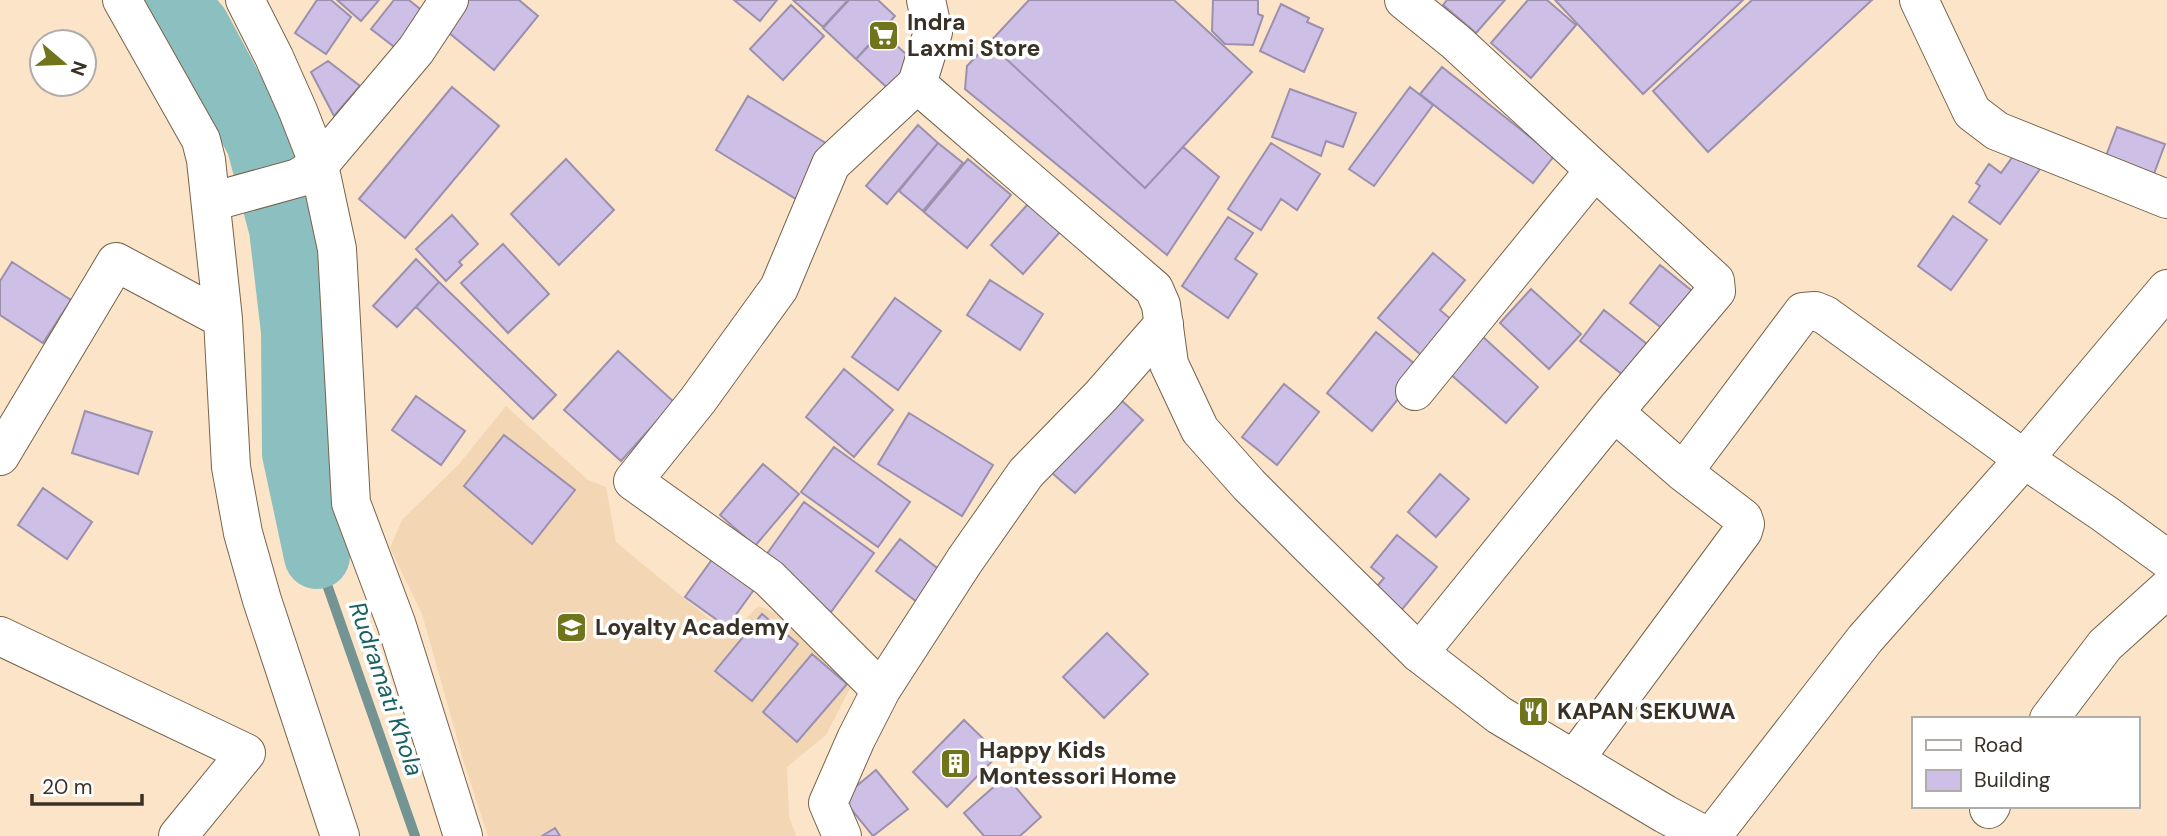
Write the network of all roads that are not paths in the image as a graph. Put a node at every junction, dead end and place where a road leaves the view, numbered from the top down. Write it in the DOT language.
graph roads {
  1 [pos="122,0"];
  2 [pos="244,0"];
  3 [pos="449,0"];
  4 [pos="926,0"];
  5 [pos="1404,0"];
  6 [pos="1919,0"];
  7 [pos="917,85"];
  8 [pos="1594,171"];
  9 [pos="309,172"];
  10 [pos="2167,199"];
  11 [pos="211,202"];
  12 [pos="2167,289"];
  13 [pos="223,319"];
  14 [pos="1164,324"];
  15 [pos="1415,391"];
  16 [pos="1614,412"];
  17 [pos="0,456"];
  18 [pos="2024,459"];
  19 [pos="1683,472"];
  20 [pos="2167,559"];
  21 [pos="2167,589"];
  22 [pos="0,636"];
  23 [pos="1419,653"];
  24 [pos="881,691"];
  25 [pos="2051,717"];
  26 [pos="1574,760"];
  27 [pos="178,836"];
  28 [pos="340,836"];
  29 [pos="463,836"];
  30 [pos="842,836"];
  31 [pos="1706,836"];
  32 [pos="1712,836"];
  1 -- 11 [label="street"];
  2 -- 9 [label="street"];
  3 -- 9 [label="street"];
  4 -- 7 [label="street"];
  5 -- 8 [label="street"];
  6 -- 10 [label="street"];
  7 -- 14 [label="street"];
  7 -- 24 [label="street"];
  8 -- 15 [label="street"];
  8 -- 16 [label="street"];
  9 -- 11 [label="street"];
  9 -- 29 [label="street"];
  11 -- 13 [label="street"];
  12 -- 18 [label="street"];
  13 -- 17 [label="street"];
  13 -- 28 [label="street"];
  14 -- 23 [label="street"];
  14 -- 24 [label="street"];
  16 -- 19 [label="street"];
  16 -- 23 [label="street"];
  18 -- 19 [label="street"];
  18 -- 20 [label="street"];
  18 -- 32 [label="street"];
  19 -- 26 [label="street"];
  21 -- 25 [label="street"];
  22 -- 27 [label="street"];
  23 -- 26 [label="street"];
  24 -- 30 [label="street"];
  26 -- 31 [label="street"];
}
